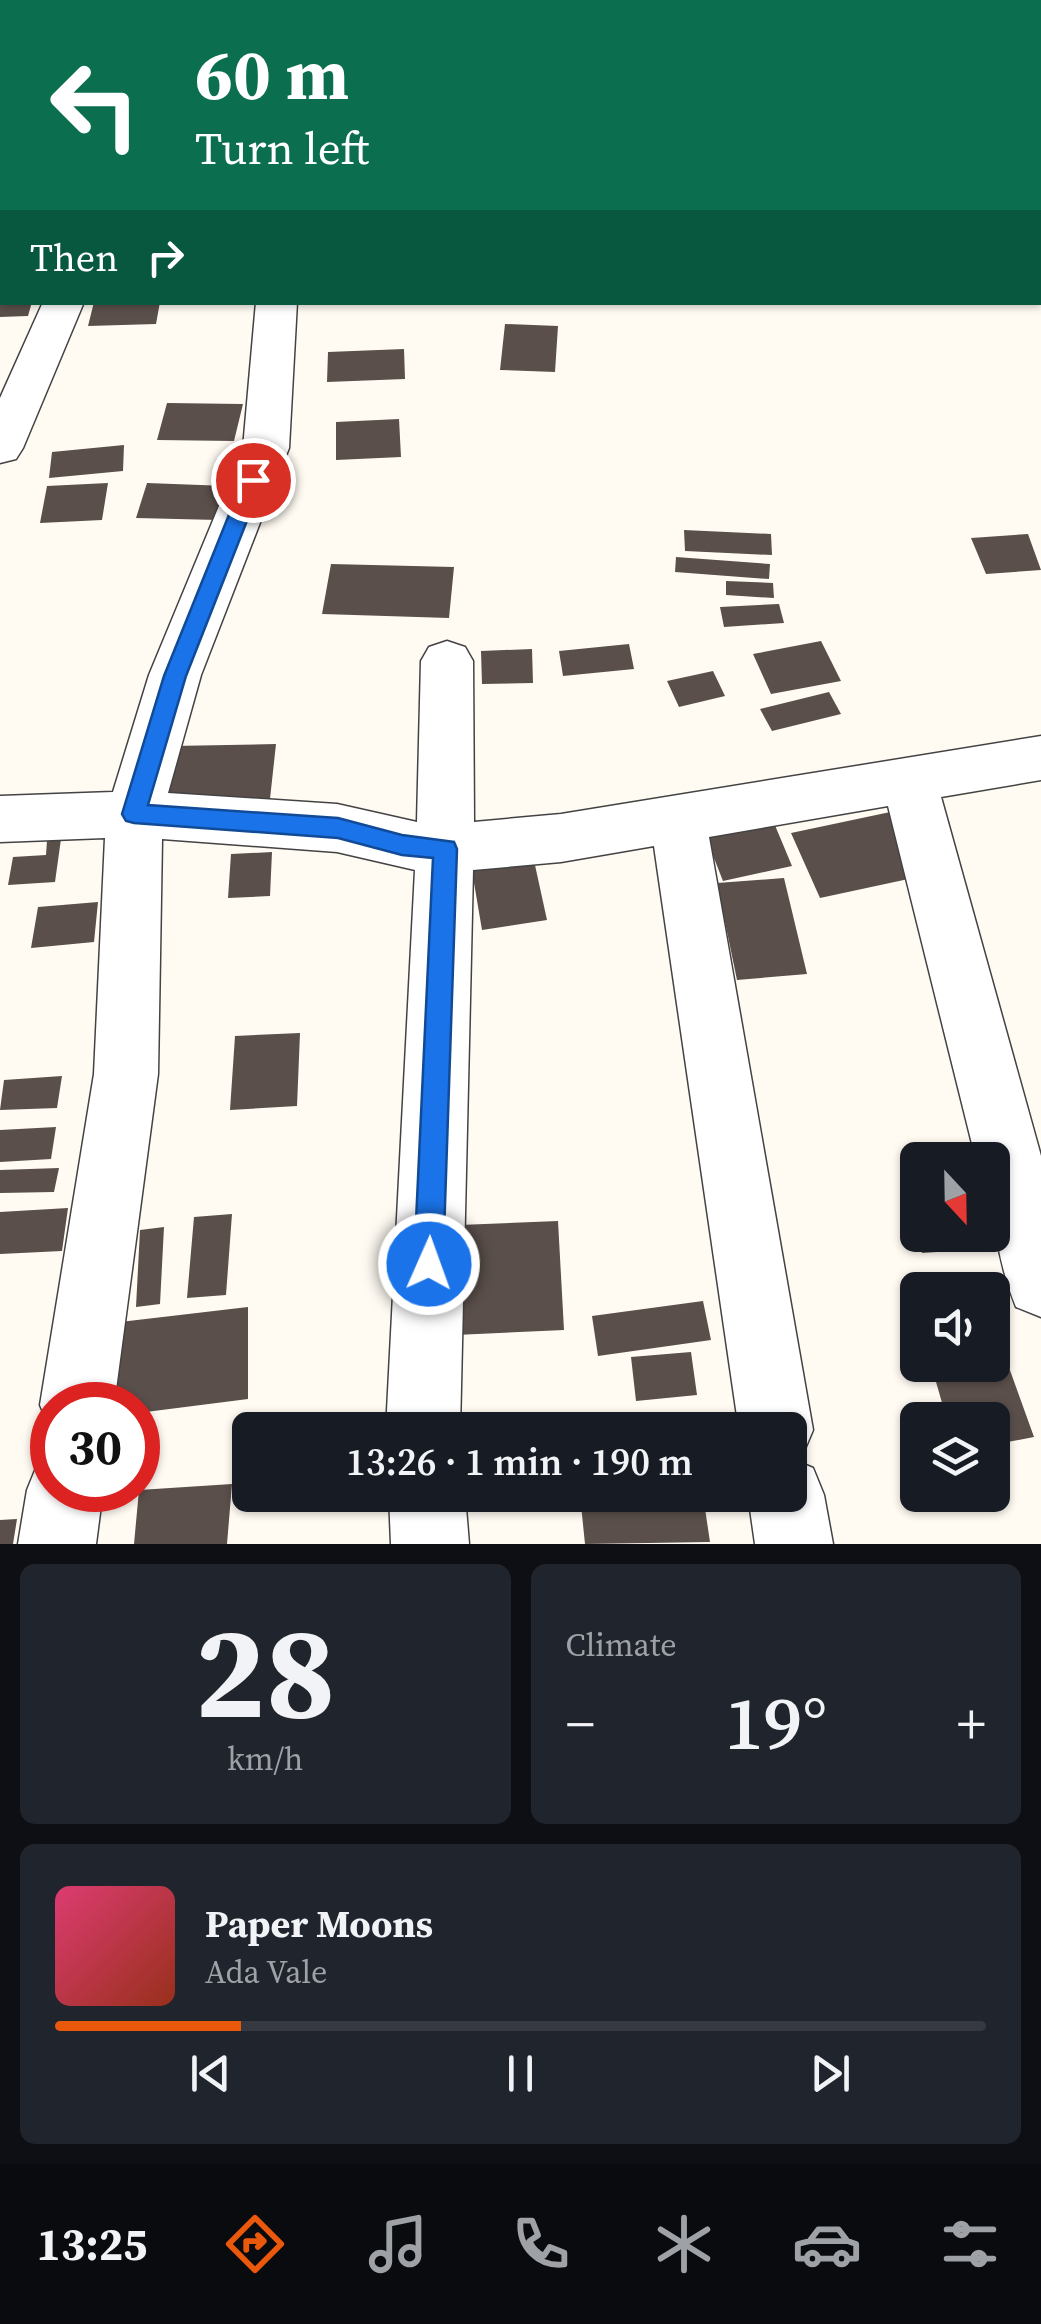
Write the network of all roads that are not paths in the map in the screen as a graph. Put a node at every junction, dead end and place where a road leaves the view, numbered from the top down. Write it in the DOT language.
graph roads {
  1 [pos="63,305"];
  2 [pos="276,305"];
  3 [pos="0,448"];
  4 [pos="448,661"];
  5 [pos="1041,758"];
  6 [pos="909,781"];
  7 [pos="134,814"];
  8 [pos="0,819"];
  9 [pos="678,819"];
  10 [pos="445,849"];
  11 [pos="1041,1282"];
  12 [pos="80,1382"];
  13 [pos="425,1412"];
  14 [pos="773,1412"];
  15 [pos="62,1512"];
  16 [pos="428,1512"];
  17 [pos="789,1512"];
  18 [pos="57,1544"];
  19 [pos="430,1544"];
  20 [pos="794,1544"];
  1 -- 3 [label="street"];
  2 -- 7 [label="street"];
  4 -- 10 [label="street"];
  5 -- 6 [label="street"];
  6 -- 9 [label="street"];
  6 -- 11 [label="street"];
  7 -- 8 [label="street"];
  7 -- 10 [label="street"];
  7 -- 12 [label="street"];
  9 -- 10 [label="street"];
  9 -- 14 [label="street"];
  10 -- 13 [label="street"];
  15 -- 18 [label="street"];
  16 -- 19 [label="street"];
  17 -- 20 [label="street"];
}
